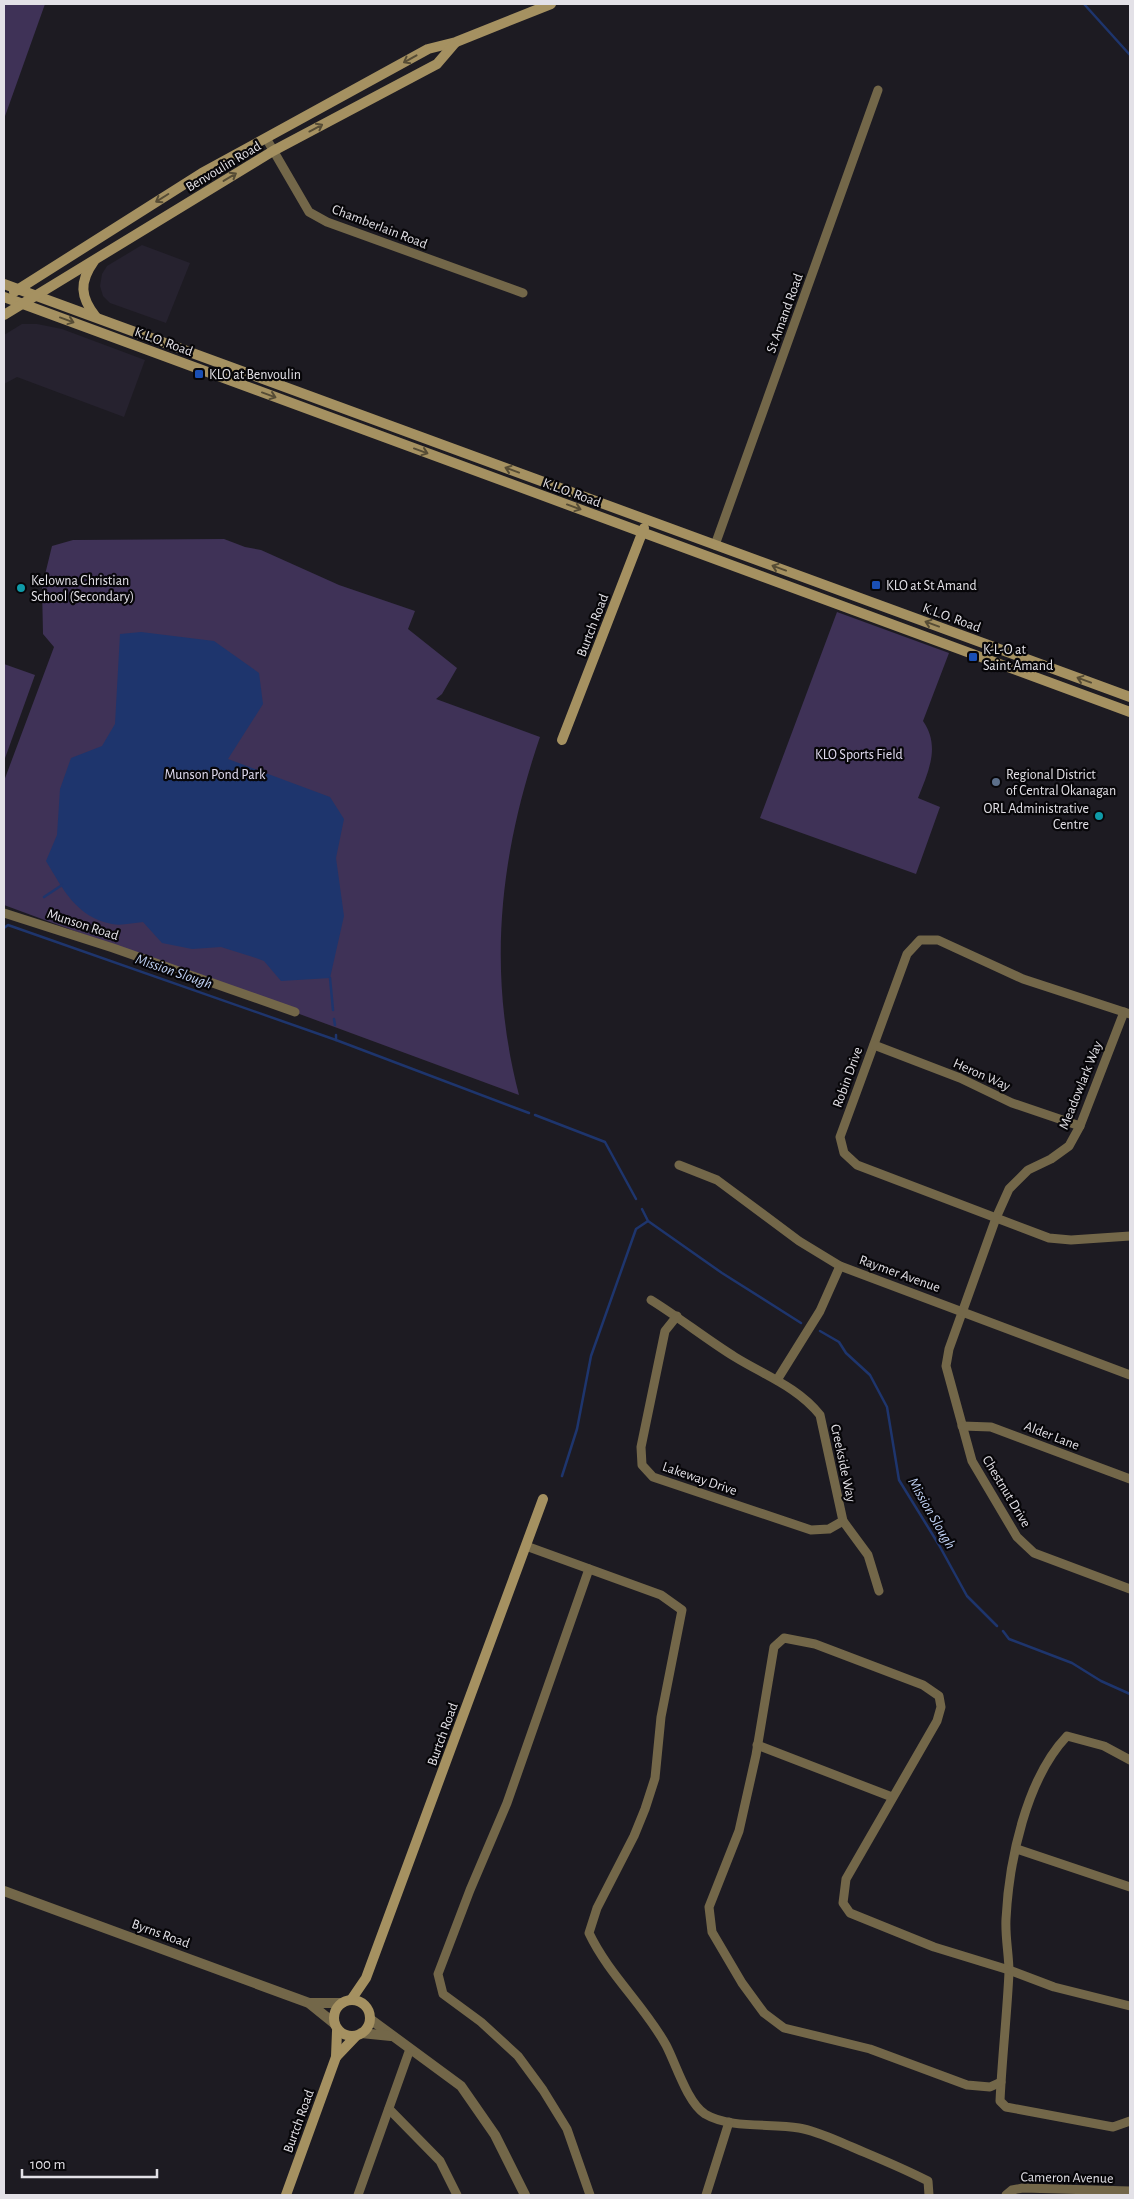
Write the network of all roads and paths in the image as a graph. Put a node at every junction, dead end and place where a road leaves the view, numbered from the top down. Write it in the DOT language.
graph roads {
  1 [pos="551,4"];
  2 [pos="456,42"];
  3 [pos="878,90"];
  4 [pos="266,138"];
  5 [pos="273,151"];
  6 [pos="98,256"];
  7 [pos="4,284"];
  8 [pos="18,289"];
  9 [pos="523,294"];
  10 [pos="34,295"];
  11 [pos="5,298"];
  12 [pos="21,303"];
  13 [pos="4,315"];
  14 [pos="96,318"];
  15 [pos="647,520"];
  16 [pos="642,532"];
  17 [pos="714,545"];
  18 [pos="1130,697"];
  19 [pos="1130,712"];
  20 [pos="562,740"];
  21 [pos="4,913"];
  22 [pos="295,1012"];
  23 [pos="1127,1013"];
  24 [pos="874,1045"];
  25 [pos="1080,1126"];
  26 [pos="679,1165"];
  27 [pos="996,1218"];
  28 [pos="1130,1236"];
  29 [pos="840,1266"];
  30 [pos="652,1300"];
  31 [pos="964,1311"];
  32 [pos="677,1316"];
  33 [pos="1130,1375"];
  34 [pos="777,1380"];
  35 [pos="962,1426"];
  36 [pos="1130,1479"];
  37 [pos="543,1499"];
  38 [pos="843,1521"];
  39 [pos="526,1546"];
  40 [pos="589,1569"];
  41 [pos="1130,1588"];
  42 [pos="879,1591"];
  43 [pos="757,1745"];
  44 [pos="1130,1760"];
  45 [pos="892,1797"];
  46 [pos="1017,1849"];
  47 [pos="1130,1887"];
  48 [pos="4,1891"];
  49 [pos="1009,1970"];
  50 [pos="366,1978"];
  51 [pos="346,2001"];
  52 [pos="309,2003"];
  53 [pos="365,2006"];
  54 [pos="1130,2006"];
  55 [pos="370,2020"];
  56 [pos="336,2028"];
  57 [pos="358,2035"];
  58 [pos="392,2036"];
  59 [pos="410,2050"];
  60 [pos="336,2057"];
  61 [pos="1001,2082"];
  62 [pos="389,2110"];
  63 [pos="1130,2121"];
  64 [pos="729,2122"];
  65 [pos="1130,2191"];
  66 [pos="286,2195"];
  67 [pos="358,2195"];
  68 [pos="457,2195"];
  69 [pos="525,2195"];
  70 [pos="590,2195"];
  71 [pos="706,2195"];
  72 [pos="930,2195"];
  73 [pos="1006,2195"];
  1 -- 2 [label="main road, Benvoulin Road"];
  2 -- 4 [label="main road, Benvoulin Road, one-way"];
  5 -- 2 [label="main road, Benvoulin Road, one-way"];
  3 -- 17 [label="street, St Amand Road"];
  4 -- 5 [label="street, Chamberlain Road"];
  4 -- 8 [label="main road, Benvoulin Road, one-way"];
  6 -- 5 [label="main road, Benvoulin Road, one-way"];
  5 -- 9 [label="street, Chamberlain Road"];
  6 -- 10 [label="main road, Benvoulin Road"];
  6 -- 14 [label="main road"];
  7 -- 8 [label="main road, K.L.O. Road"];
  8 -- 10 [label="main road, K.L.O. Road"];
  8 -- 11 [label="main road, Benvoulin Road"];
  10 -- 12 [label="main road, Benvoulin Road"];
  10 -- 14 [label="main road, K.L.O. Road"];
  11 -- 12 [label="main road, K.L.O. Road"];
  12 -- 13 [label="main road, Benvoulin Road"];
  12 -- 16 [label="main road, K.L.O. Road, one-way"];
  15 -- 14 [label="main road, K.L.O. Road, one-way"];
  15 -- 16 [label="main road, Burtch Road"];
  15 -- 17 [label="main road, K.L.O. Road"];
  16 -- 19 [label="main road, K.L.O. Road"];
  16 -- 20 [label="main road, Burtch Road"];
  18 -- 17 [label="main road, K.L.O. Road, one-way"];
  21 -- 22 [label="street, Munson Road"];
  23 -- 24 [label="street, Robin Drive"];
  23 -- 25 [label="street, Meadowlark Way"];
  24 -- 25 [label="street, Heron Way"];
  24 -- 27 [label="street, Robin Drive"];
  25 -- 27 [label="street, Meadowlark Way"];
  26 -- 29 [label="street, Raymer Avenue"];
  27 -- 28 [label="street, Robin Drive"];
  27 -- 31 [label="street, Meadowlark Way"];
  29 -- 31 [label="street, Raymer Avenue"];
  29 -- 34 [label="street"];
  30 -- 32 [label="street, Creekside Way"];
  31 -- 33 [label="street, Raymer Avenue"];
  31 -- 35 [label="street, Chestnut Drive"];
  32 -- 34 [label="street, Creekside Way"];
  32 -- 38 [label="street, Lakeway Drive"];
  34 -- 38 [label="street, Creekside Way"];
  35 -- 36 [label="street, Alder Lane"];
  35 -- 41 [label="street, Chestnut Drive"];
  37 -- 39 [label="main road, Burtch Road"];
  38 -- 42 [label="street, Creekside Way"];
  39 -- 40 [label="street"];
  39 -- 50 [label="main road, Burtch Road"];
  40 -- 64 [label="street"];
  40 -- 70 [label="street"];
  43 -- 45 [label="street"];
  43 -- 45 [label="street"];
  43 -- 61 [label="street"];
  44 -- 46 [label="street"];
  45 -- 49 [label="street"];
  46 -- 47 [label="street"];
  46 -- 49 [label="street"];
  48 -- 52 [label="street, Byrns Road"];
  49 -- 54 [label="street"];
  49 -- 61 [label="street"];
  50 -- 51 [label="main road, Burtch Road"];
  50 -- 53 [label="main road, Burtch Road"];
  51 -- 52 [label="street, Byrns Road"];
  51 -- 53 [label="main road"];
  51 -- 56 [label="main road"];
  52 -- 56 [label="street, Byrns Road"];
  53 -- 55 [label="main road"];
  55 -- 57 [label="main road"];
  55 -- 58 [label="street"];
  56 -- 57 [label="main road"];
  56 -- 60 [label="main road, Burtch Road"];
  57 -- 58 [label="street"];
  57 -- 60 [label="main road, Burtch Road"];
  58 -- 59 [label="street"];
  59 -- 62 [label="street"];
  59 -- 69 [label="street"];
  60 -- 66 [label="main road, Burtch Road"];
  61 -- 63 [label="street"];
  62 -- 67 [label="street"];
  62 -- 68 [label="street"];
  64 -- 71 [label="street"];
  64 -- 72 [label="street"];
  65 -- 73 [label="street, Cameron Avenue"];
}
